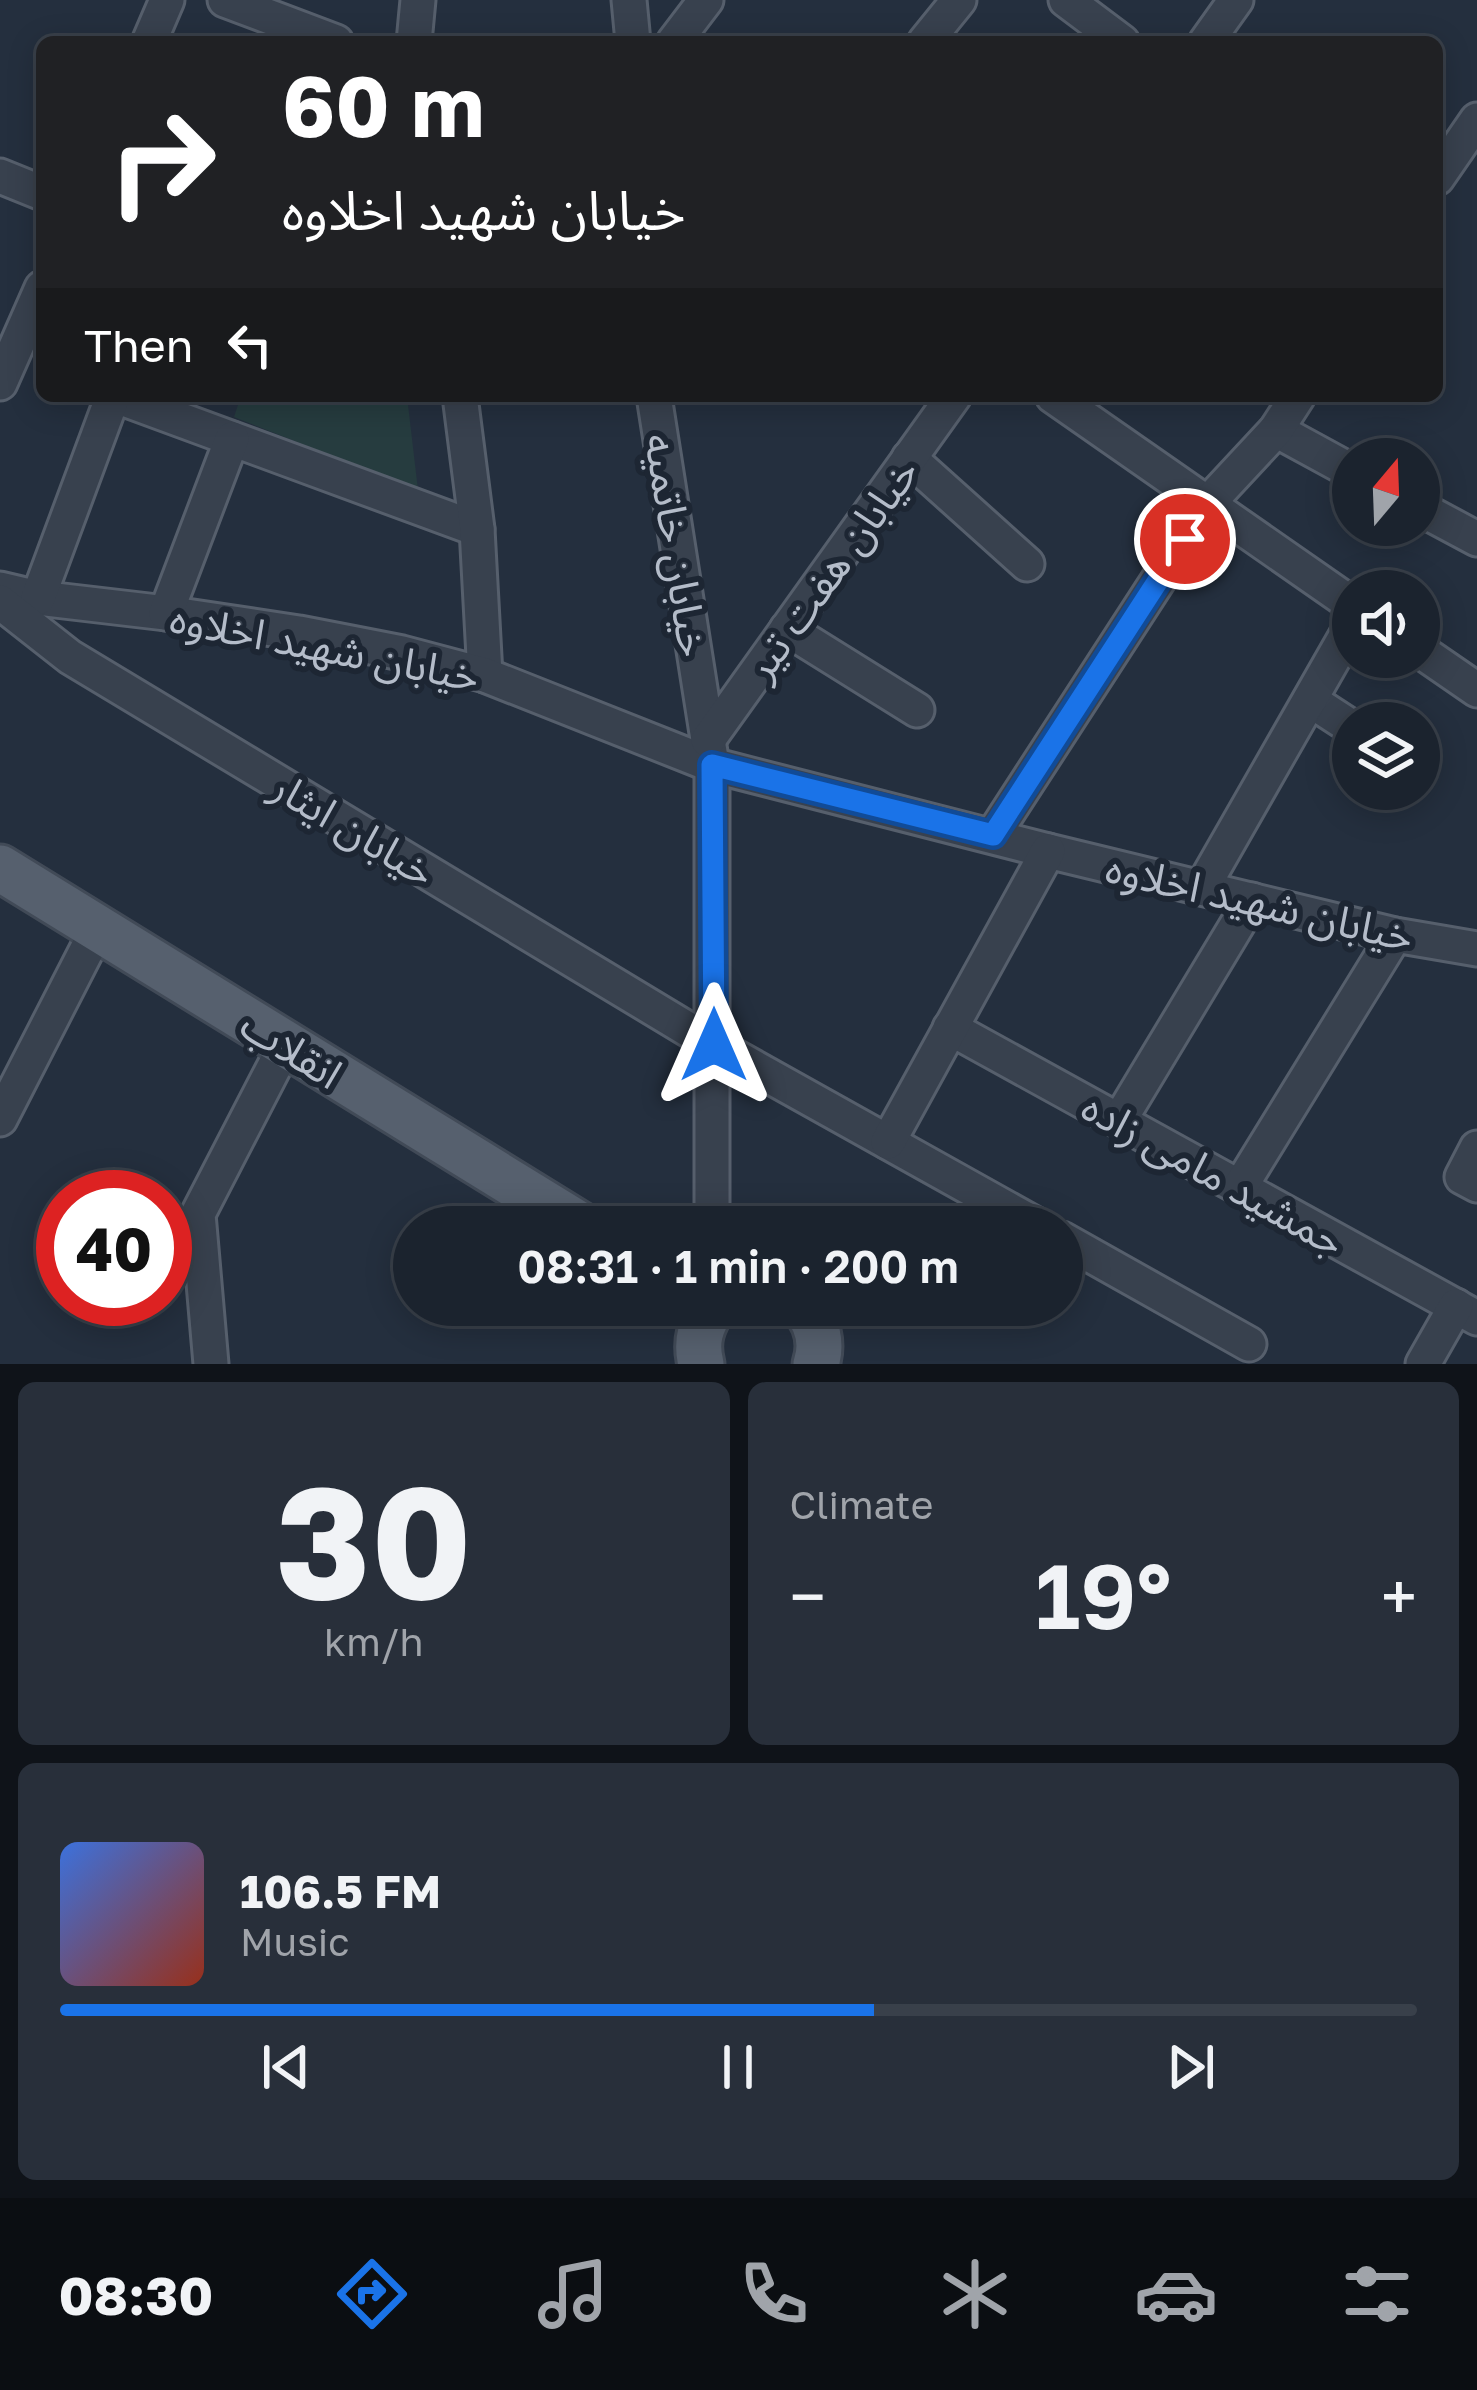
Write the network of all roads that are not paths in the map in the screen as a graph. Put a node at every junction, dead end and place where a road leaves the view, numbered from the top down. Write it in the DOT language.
graph roads {
  1 [pos="226,0"];
  2 [pos="418,0"];
  3 [pos="629,0"];
  4 [pos="706,0"];
  5 [pos="959,0"];
  6 [pos="1066,0"];
  7 [pos="1236,0"];
  8 [pos="163,1"];
  9 [pos="274,20"];
  10 [pos="151,36"];
  11 [pos="319,36"];
  12 [pos="415,36"];
  13 [pos="632,36"];
  14 [pos="679,36"];
  15 [pos="930,36"];
  16 [pos="1114,36"];
  17 [pos="1210,36"];
  18 [pos="1477,120"];
  19 [pos="1443,169"];
  20 [pos="0,176"];
  21 [pos="36,191"];
  22 [pos="36,302"];
  23 [pos="0,383"];
  24 [pos="112,402"];
  25 [pos="130,402"];
  26 [pos="461,402"];
  27 [pos="655,402"];
  28 [pos="950,402"];
  29 [pos="1062,402"];
  30 [pos="1294,402"];
  31 [pos="1276,430"];
  32 [pos="232,439"];
  33 [pos="909,458"];
  34 [pos="1332,461"];
  35 [pos="1208,502"];
  36 [pos="1440,519"];
  37 [pos="477,530"];
  38 [pos="1477,539"];
  39 [pos="1027,564"];
  40 [pos="0,590"];
  41 [pos="1332,590"];
  42 [pos="38,598"];
  43 [pos="0,602"];
  44 [pos="166,613"];
  45 [pos="788,629"];
  46 [pos="1332,662"];
  47 [pos="1440,664"];
  48 [pos="485,675"];
  49 [pos="1477,690"];
  50 [pos="1310,700"];
  51 [pos="917,710"];
  52 [pos="1332,714"];
  53 [pos="710,752"];
  54 [pos="993,835"];
  55 [pos="1048,850"];
  56 [pos="0,868"];
  57 [pos="1202,888"];
  58 [pos="1252,900"];
  59 [pos="98,928"];
  60 [pos="1395,935"];
  61 [pos="1477,949"];
  62 [pos="950,1028"];
  63 [pos="286,1044"];
  64 [pos="714,1045"];
  65 [pos="0,1119"];
  66 [pos="1119,1121"];
  67 [pos="888,1142"];
  68 [pos="1240,1187"];
  69 [pos="550,1206"];
  70 [pos="712,1206"];
  71 [pos="1002,1206"];
  72 [pos="1083,1251"];
  73 [pos="1466,1312"];
  74 [pos="702,1326"];
  75 [pos="815,1326"];
  76 [pos="1249,1344"];
  77 [pos="211,1364"];
  78 [pos="701,1364"];
  79 [pos="816,1364"];
  80 [pos="1423,1364"];
  1 -- 9 [label="street"];
  2 -- 12 [label="street"];
  3 -- 13 [label="street"];
  4 -- 14 [label="street"];
  5 -- 15 [label="street"];
  6 -- 16 [label="street"];
  7 -- 17 [label="street"];
  8 -- 10 [label="street"];
  9 -- 11 [label="street"];
  18 -- 19 [label="street"];
  20 -- 21 [label="street"];
  22 -- 23 [label="street"];
  24 -- 42 [label="street"];
  25 -- 32 [label="street"];
  26 -- 37 [label="street"];
  27 -- 53 [label="street, خیابان خاتمیه"];
  28 -- 33 [label="street, خیابان هفت تیر"];
  29 -- 35 [label="street"];
  30 -- 31 [label="street"];
  31 -- 34 [label="street"];
  31 -- 35 [label="street"];
  32 -- 37 [label="street"];
  32 -- 44 [label="street"];
  33 -- 39 [label="street"];
  33 -- 45 [label="street, خیابان هفت تیر"];
  35 -- 41 [label="street"];
  35 -- 54 [label="street"];
  36 -- 38 [label="street"];
  37 -- 48 [label="street"];
  40 -- 42 [label="street, خیابان شهید اخلاوه"];
  42 -- 44 [label="street, خیابان شهید اخلاوه"];
  43 -- 64 [label="street, خیابان ایثار"];
  44 -- 48 [label="street, خیابان شهید اخلاوه"];
  45 -- 51 [label="street"];
  45 -- 53 [label="street, خیابان هفت تیر"];
  46 -- 50 [label="street"];
  47 -- 49 [label="street"];
  48 -- 53 [label="street, خیابان شهید اخلاوه"];
  50 -- 52 [label="street"];
  50 -- 57 [label="street"];
  53 -- 54 [label="street, خیابان شهید اخلاوه"];
  53 -- 64 [label="street"];
  54 -- 55 [label="street, خیابان شهید اخلاوه"];
  55 -- 57 [label="street, خیابان شهید اخلاوه"];
  55 -- 62 [label="street"];
  56 -- 59 [label="main road, انقلاب"];
  57 -- 58 [label="street, خیابان شهید اخلاوه"];
  58 -- 60 [label="street, خیابان شهید اخلاوه"];
  58 -- 66 [label="street"];
  59 -- 63 [label="main road, انقلاب"];
  59 -- 65 [label="street"];
  60 -- 61 [label="street, خیابان شهید اخلاوه"];
  60 -- 68 [label="street"];
  62 -- 66 [label="street, جمشید مامی زاده"];
  62 -- 67 [label="street"];
  63 -- 69 [label="main road, انقلاب"];
  63 -- 77 [label="street"];
  64 -- 67 [label="street, خیابان ایثار"];
  64 -- 70 [label="street"];
  66 -- 68 [label="street, جمشید مامی زاده"];
  67 -- 71 [label="street, خیابان ایثار"];
  68 -- 73 [label="street, جمشید مامی زاده"];
  72 -- 76 [label="street"];
  73 -- 80 [label="street"];
  74 -- 78 [label="main road"];
  75 -- 79 [label="main road"];
}
